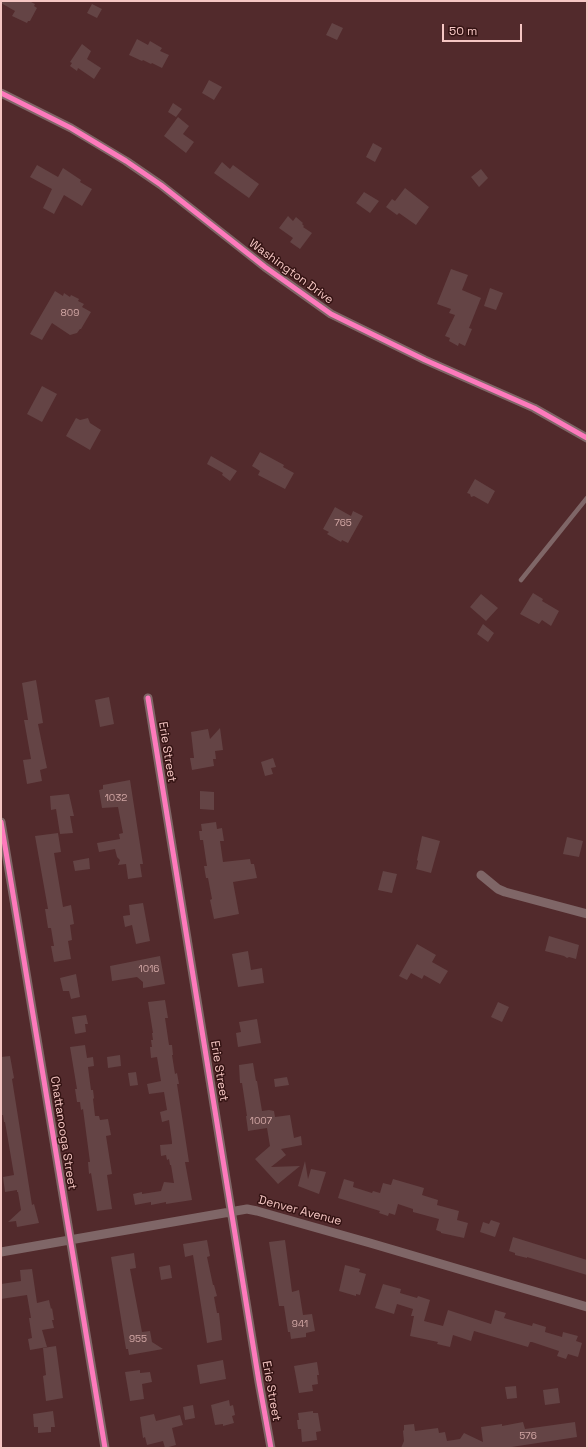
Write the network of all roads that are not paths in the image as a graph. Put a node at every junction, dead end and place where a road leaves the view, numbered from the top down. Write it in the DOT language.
graph roads {
  1 [pos="1,93"];
  2 [pos="587,438"];
  3 [pos="587,498"];
  4 [pos="521,580"];
  5 [pos="148,698"];
  6 [pos="1,822"];
  7 [pos="481,875"];
  8 [pos="587,914"];
  9 [pos="232,1211"];
  10 [pos="70,1240"];
  11 [pos="1,1252"];
  12 [pos="587,1307"];
  13 [pos="105,1448"];
  14 [pos="271,1448"];
  1 -- 2 [label="street, Washington Drive"];
  3 -- 4 [label="lane"];
  5 -- 9 [label="street, Erie Street"];
  6 -- 10 [label="street, Chattanooga Street"];
  7 -- 8 [label="street"];
  9 -- 10 [label="street, Denver Avenue"];
  9 -- 12 [label="street, Denver Avenue"];
  9 -- 14 [label="street, Erie Street"];
  10 -- 11 [label="street, Denver Avenue"];
  10 -- 13 [label="street, Chattanooga Street"];
}
